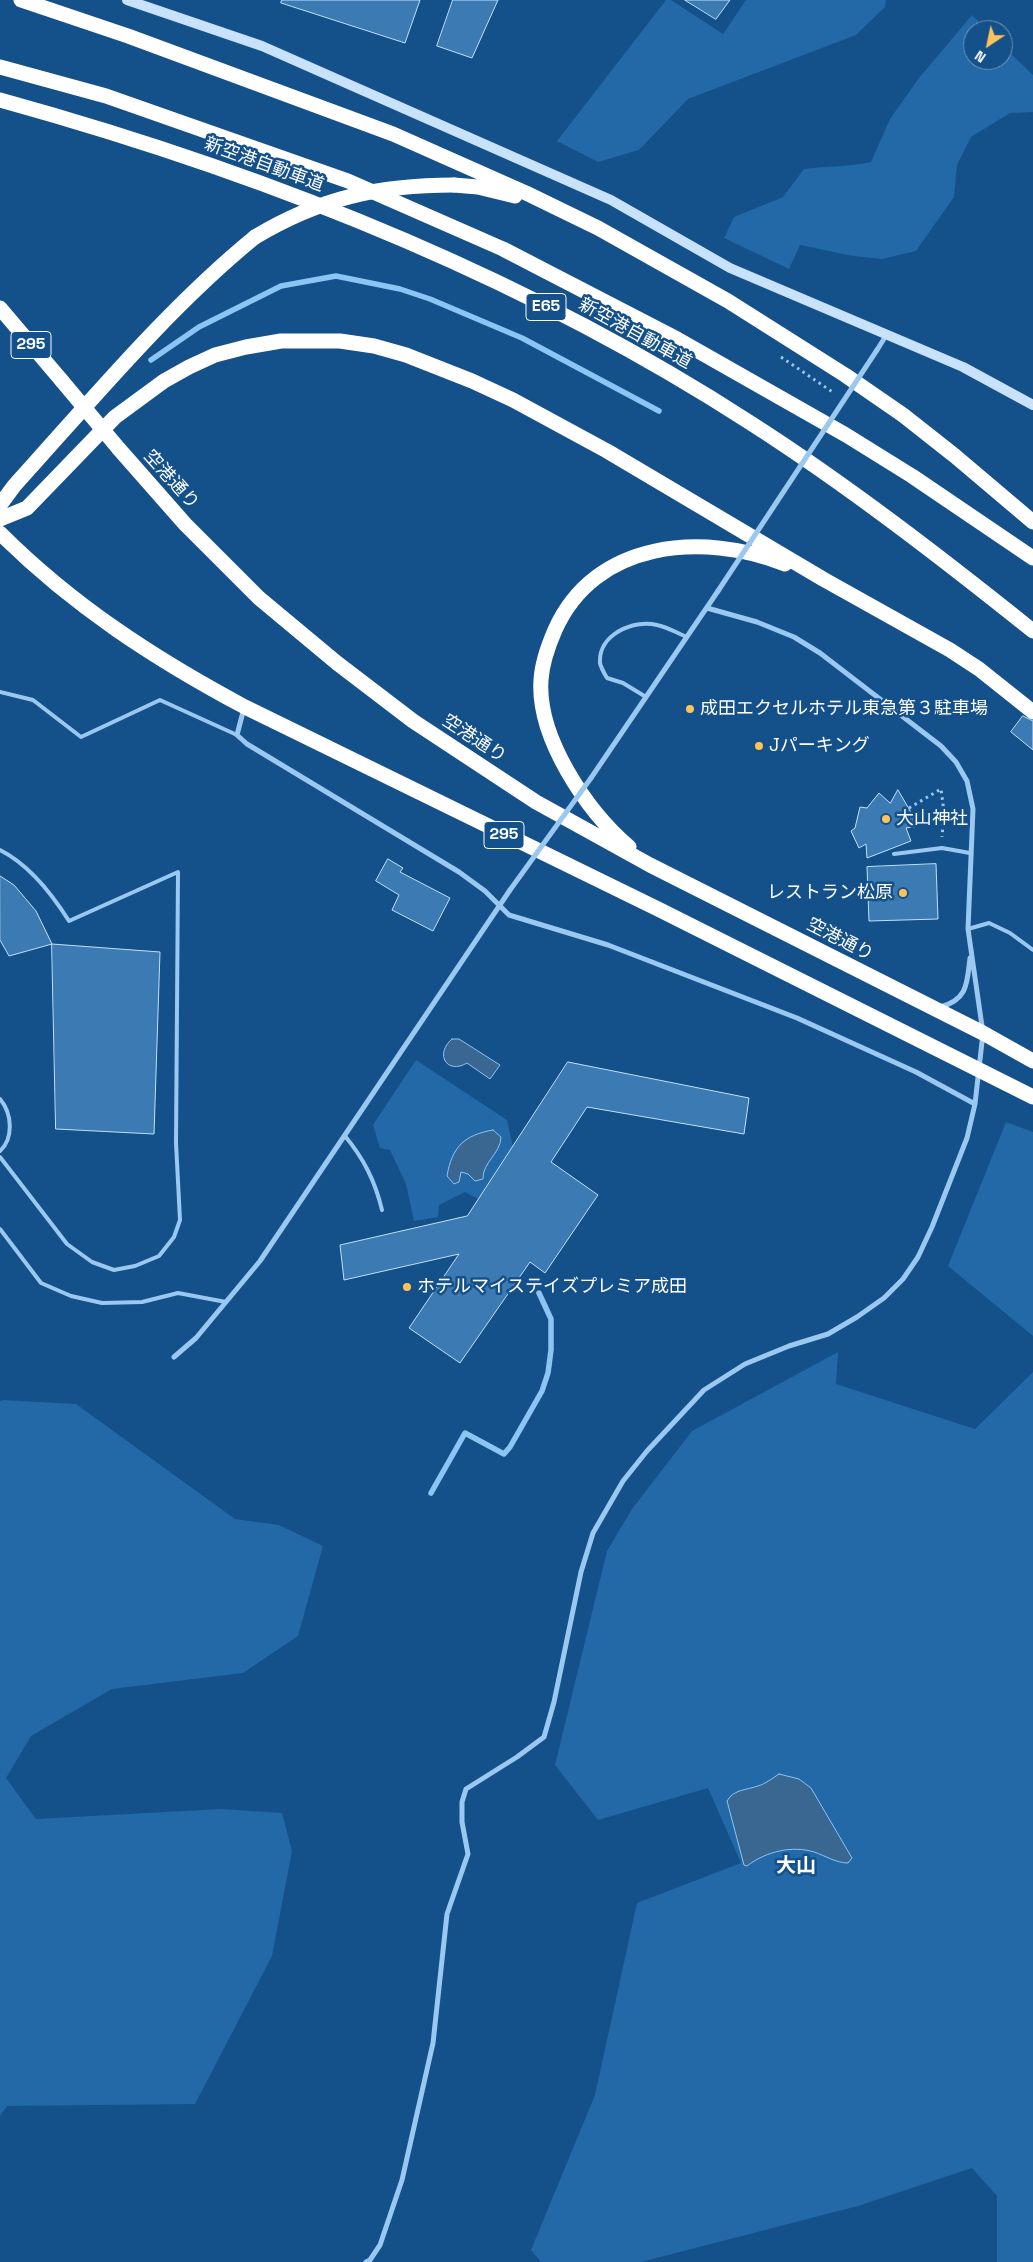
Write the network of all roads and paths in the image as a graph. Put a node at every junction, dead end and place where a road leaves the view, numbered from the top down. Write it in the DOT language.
graph roads {
  1 [pos="21,0"];
  2 [pos="127,0"];
  3 [pos="0,66"];
  4 [pos="0,100"];
  5 [pos="598,228"];
  6 [pos="0,308"];
  7 [pos="887,334"];
  8 [pos="781,357"];
  9 [pos="844,400"];
  10 [pos="1033,405"];
  11 [pos="0,505"];
  12 [pos="0,519"];
  13 [pos="1033,522"];
  14 [pos="0,533"];
  15 [pos="1033,558"];
  16 [pos="823,579"];
  17 [pos="707,608"];
  18 [pos="1033,631"];
  19 [pos="687,637"];
  20 [pos="0,692"];
  21 [pos="646,697"];
  22 [pos="244,707"];
  23 [pos="1033,712"];
  24 [pos="237,735"];
  25 [pos="909,808"];
  26 [pos="942,848"];
  27 [pos="0,850"];
  28 [pos="970,853"];
  29 [pos="894,854"];
  30 [pos="650,865"];
  31 [pos="499,906"];
  32 [pos="968,929"];
  33 [pos="1033,950"];
  34 [pos="971,953"];
  35 [pos="933,1009"];
  36 [pos="983,1033"];
  37 [pos="1033,1061"];
  38 [pos="978,1070"];
  39 [pos="1033,1097"];
  40 [pos="0,1099"];
  41 [pos="975,1104"];
  42 [pos="345,1136"];
  43 [pos="0,1151"];
  44 [pos="0,1157"];
  45 [pos="382,1210"];
  46 [pos="0,1229"];
  47 [pos="226,1302"];
  48 [pos="174,1357"];
  49 [pos="370,2261"];
  1 -- 5 [label="highway"];
  2 -- 7 [label="street"];
  3 -- 15 [label="highway, 新空港自動車道 / E65"];
  4 -- 18 [label="highway, 新空港自動車道 / E65"];
  5 -- 11 [label="highway, bridge"];
  5 -- 13 [label="highway"];
  6 -- 30 [label="highway, 空港通り / 295, bridge"];
  7 -- 9 [label="street, bridge"];
  7 -- 10 [label="street"];
  8 -- 9 [label="path"];
  9 -- 17 [label="street, bridge"];
  12 -- 16 [label="highway"];
  14 -- 22 [label="highway, 295"];
  16 -- 23 [label="highway"];
  16 -- 30 [label="highway"];
  17 -- 19 [label="street"];
  17 -- 28 [label="street"];
  19 -- 21 [label="street"];
  19 -- 21 [label="lane"];
  20 -- 24 [label="lane"];
  21 -- 31 [label="street, bridge"];
  22 -- 24 [label="street"];
  22 -- 38 [label="highway, 295"];
  24 -- 31 [label="street"];
  25 -- 26 [label="path"];
  26 -- 28 [label="lane"];
  26 -- 29 [label="lane"];
  27 -- 44 [label="lane"];
  28 -- 32 [label="street"];
  30 -- 35 [label="highway, 空港通り / 295"];
  31 -- 41 [label="street"];
  31 -- 42 [label="street"];
  32 -- 33 [label="lane"];
  32 -- 34 [label="street"];
  34 -- 35 [label="street"];
  34 -- 36 [label="street"];
  35 -- 36 [label="highway, 空港通り / 295"];
  36 -- 37 [label="highway, 空港通り / 295"];
  36 -- 38 [label="street"];
  38 -- 39 [label="highway, 295"];
  38 -- 41 [label="street"];
  40 -- 43 [label="lane"];
  41 -- 49 [label="street"];
  42 -- 45 [label="lane"];
  42 -- 47 [label="street"];
  46 -- 47 [label="lane"];
  47 -- 48 [label="street"];
}
